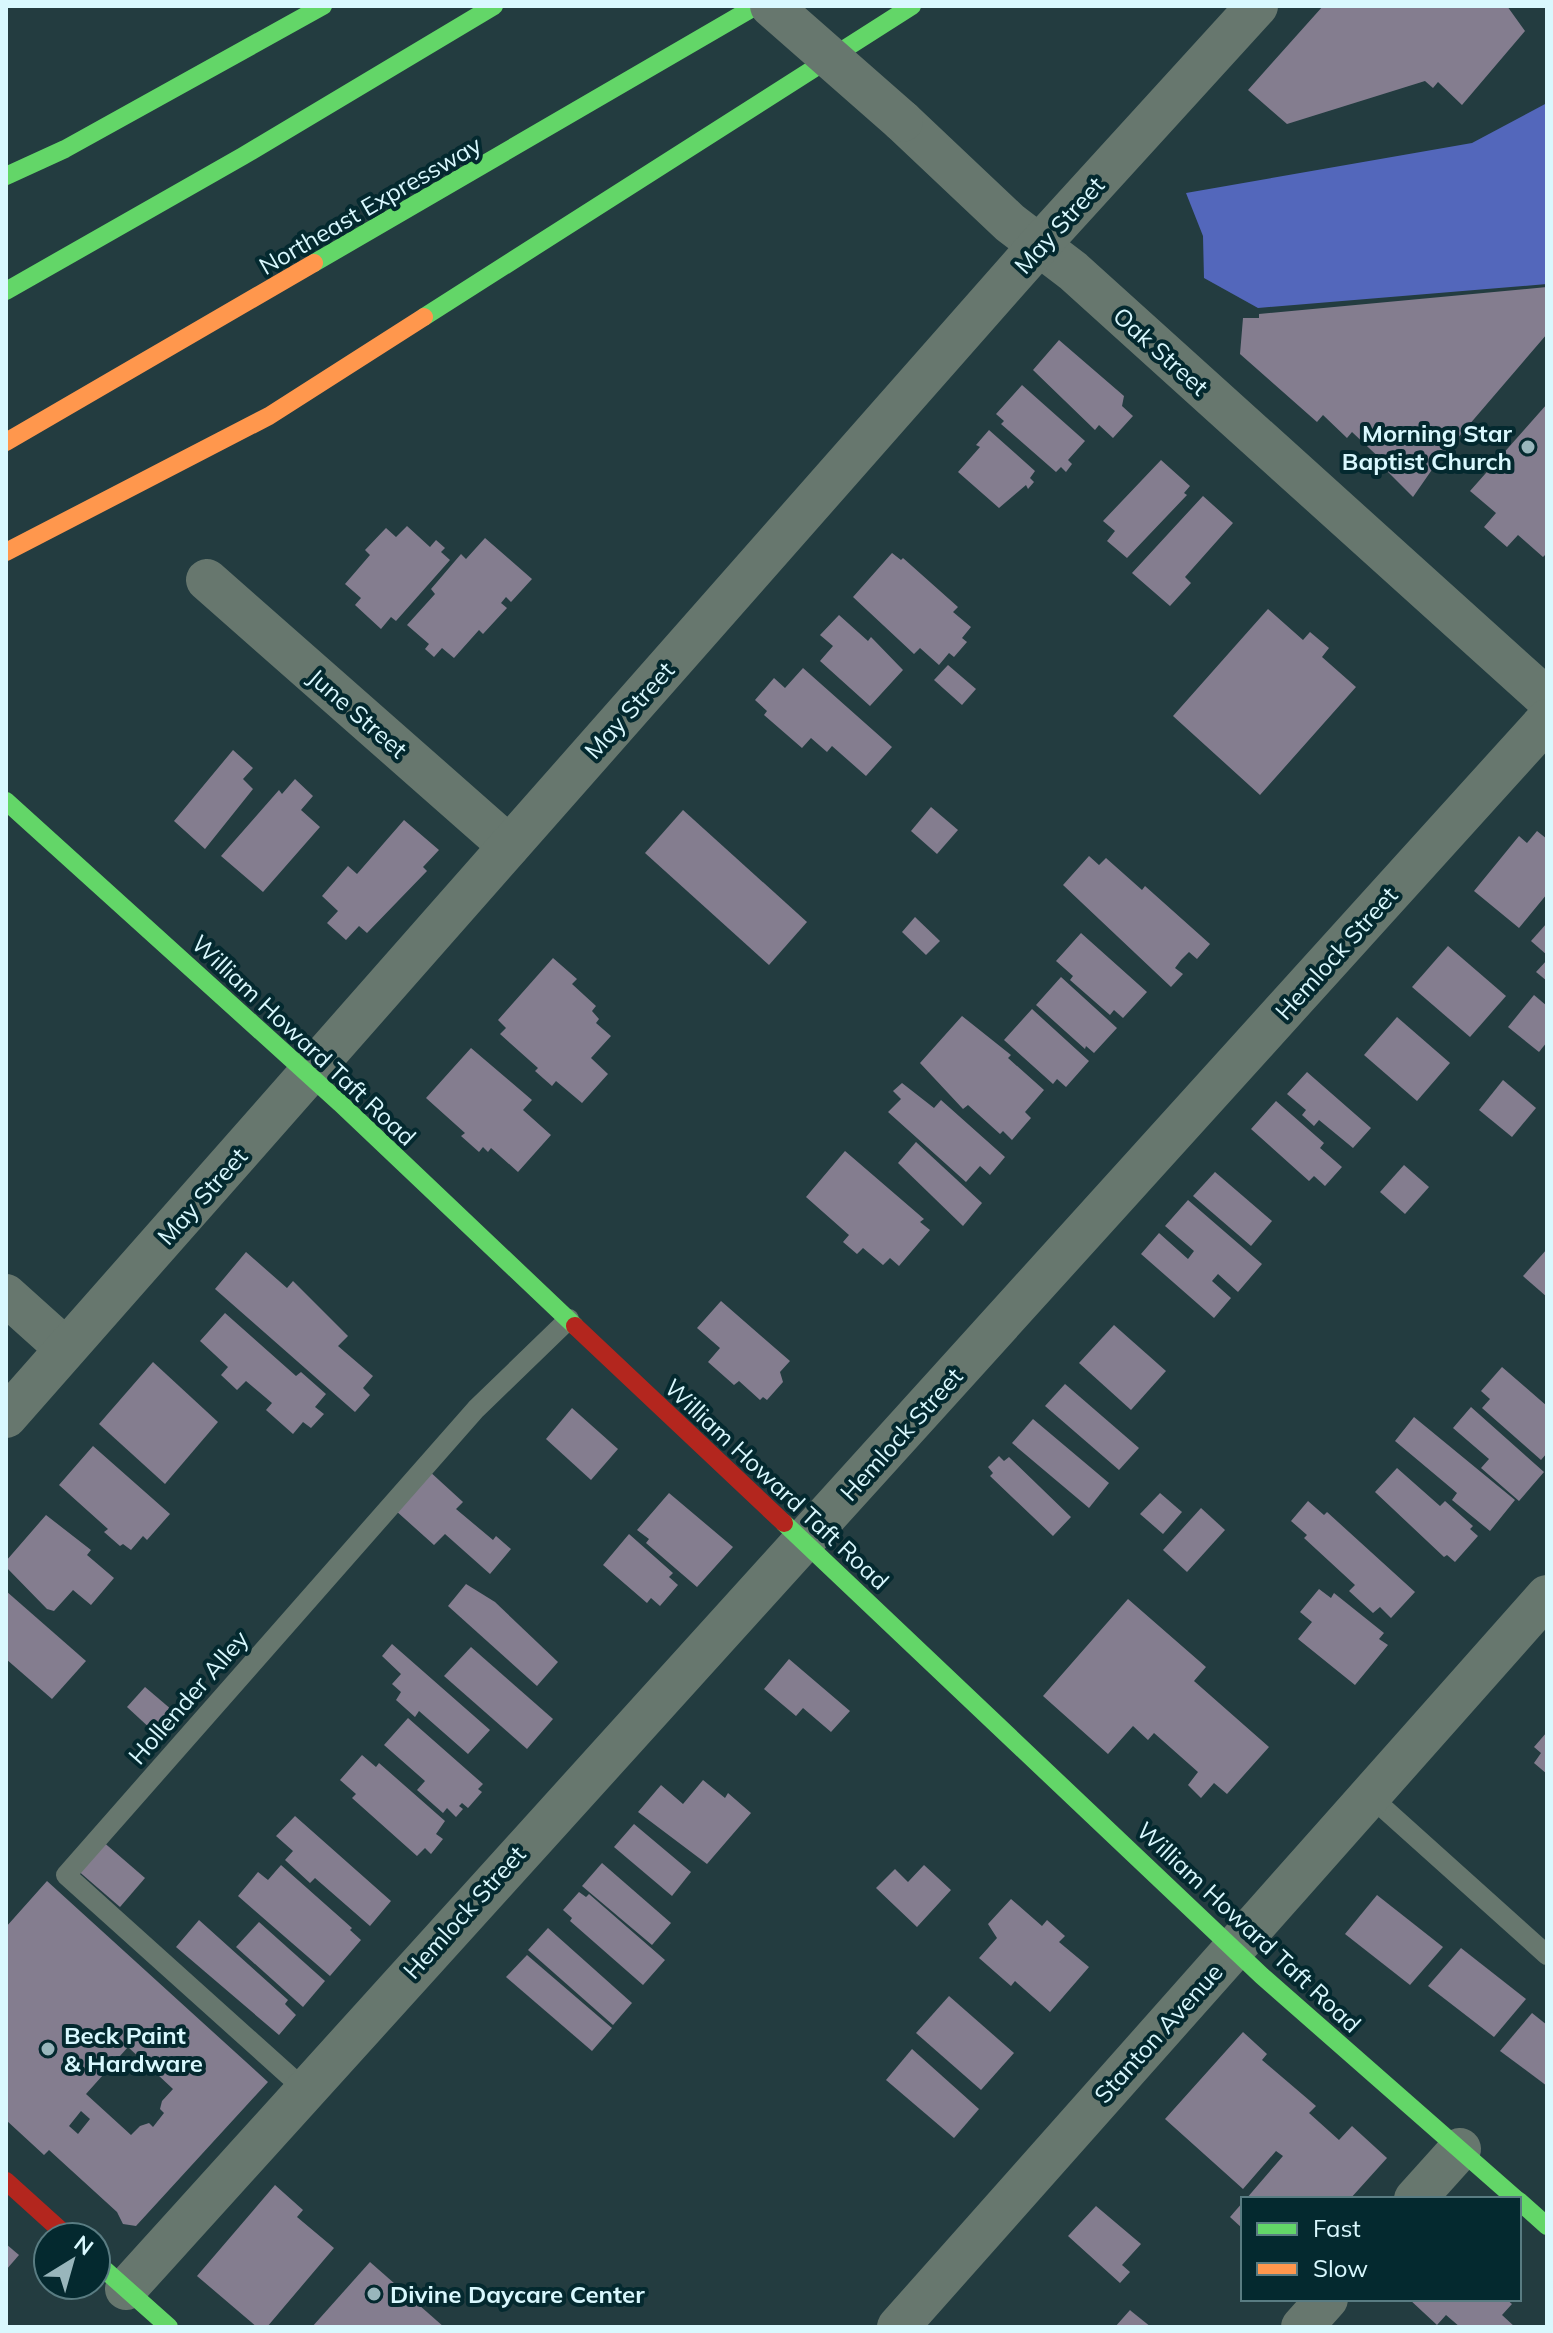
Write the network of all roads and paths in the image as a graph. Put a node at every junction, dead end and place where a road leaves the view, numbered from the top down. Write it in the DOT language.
graph roads {
  1 [pos="323,6"];
  2 [pos="494,6"];
  3 [pos="756,6"];
  4 [pos="771,6"];
  5 [pos="912,6"];
  6 [pos="1257,6"];
  7 [pos="6,176"];
  8 [pos="1041,243"];
  9 [pos="6,291"];
  10 [pos="6,442"];
  11 [pos="6,552"];
  12 [pos="207,580"];
  13 [pos="1547,699"];
  14 [pos="1547,720"];
  15 [pos="6,801"];
  16 [pos="509,846"];
  17 [pos="310,1075"];
  18 [pos="6,1295"];
  19 [pos="569,1319"];
  20 [pos="65,1348"];
  21 [pos="6,1417"];
  22 [pos="802,1541"];
  23 [pos="1547,1596"];
  24 [pos="1370,1796"];
  25 [pos="1234,1949"];
  26 [pos="1547,1955"];
  27 [pos="304,2089"];
  28 [pos="1460,2149"];
  29 [pos="6,2181"];
  30 [pos="1417,2197"];
  31 [pos="1515,2197"];
  32 [pos="1521,2203"];
  33 [pos="50,2221"];
  34 [pos="1547,2226"];
  35 [pos="112,2274"];
  36 [pos="112,2276"];
  37 [pos="1325,2301"];
  38 [pos="169,2327"];
  39 [pos="898,2327"];
  40 [pos="1302,2327"];
  1 -- 7 [label="main road"];
  2 -- 9 [label="main road"];
  3 -- 10 [label="main road, Northeast Expressway"];
  4 -- 8 [label="street, Oak Street, bridge"];
  5 -- 11 [label="main road"];
  6 -- 8 [label="street, May Street"];
  8 -- 13 [label="street, Oak Street"];
  8 -- 16 [label="street, May Street"];
  12 -- 16 [label="street, June Street"];
  14 -- 22 [label="street, Hemlock Street"];
  15 -- 17 [label="main road, William Howard Taft Road"];
  16 -- 17 [label="street, May Street"];
  17 -- 19 [label="main road, William Howard Taft Road"];
  17 -- 20 [label="street, May Street"];
  18 -- 20 [label="street"];
  19 -- 22 [label="main road, William Howard Taft Road"];
  19 -- 27 [label="lane, Hollender Alley"];
  20 -- 21 [label="street, May Street"];
  22 -- 25 [label="main road, William Howard Taft Road"];
  22 -- 27 [label="street, Hemlock Street"];
  23 -- 24 [label="street, Stanton Avenue"];
  24 -- 25 [label="street, Stanton Avenue"];
  24 -- 26 [label="lane"];
  25 -- 28 [label="main road, William Howard Taft Road"];
  25 -- 39 [label="street, Stanton Avenue"];
  27 -- 35 [label="street, Hemlock Street"];
  28 -- 30 [label="street"];
  28 -- 31 [label="main road, William Howard Taft Road"];
  29 -- 33 [label="main road"];
  32 -- 34 [label="main road, William Howard Taft Road"];
  36 -- 38 [label="main road"];
  37 -- 40 [label="street"];
}
